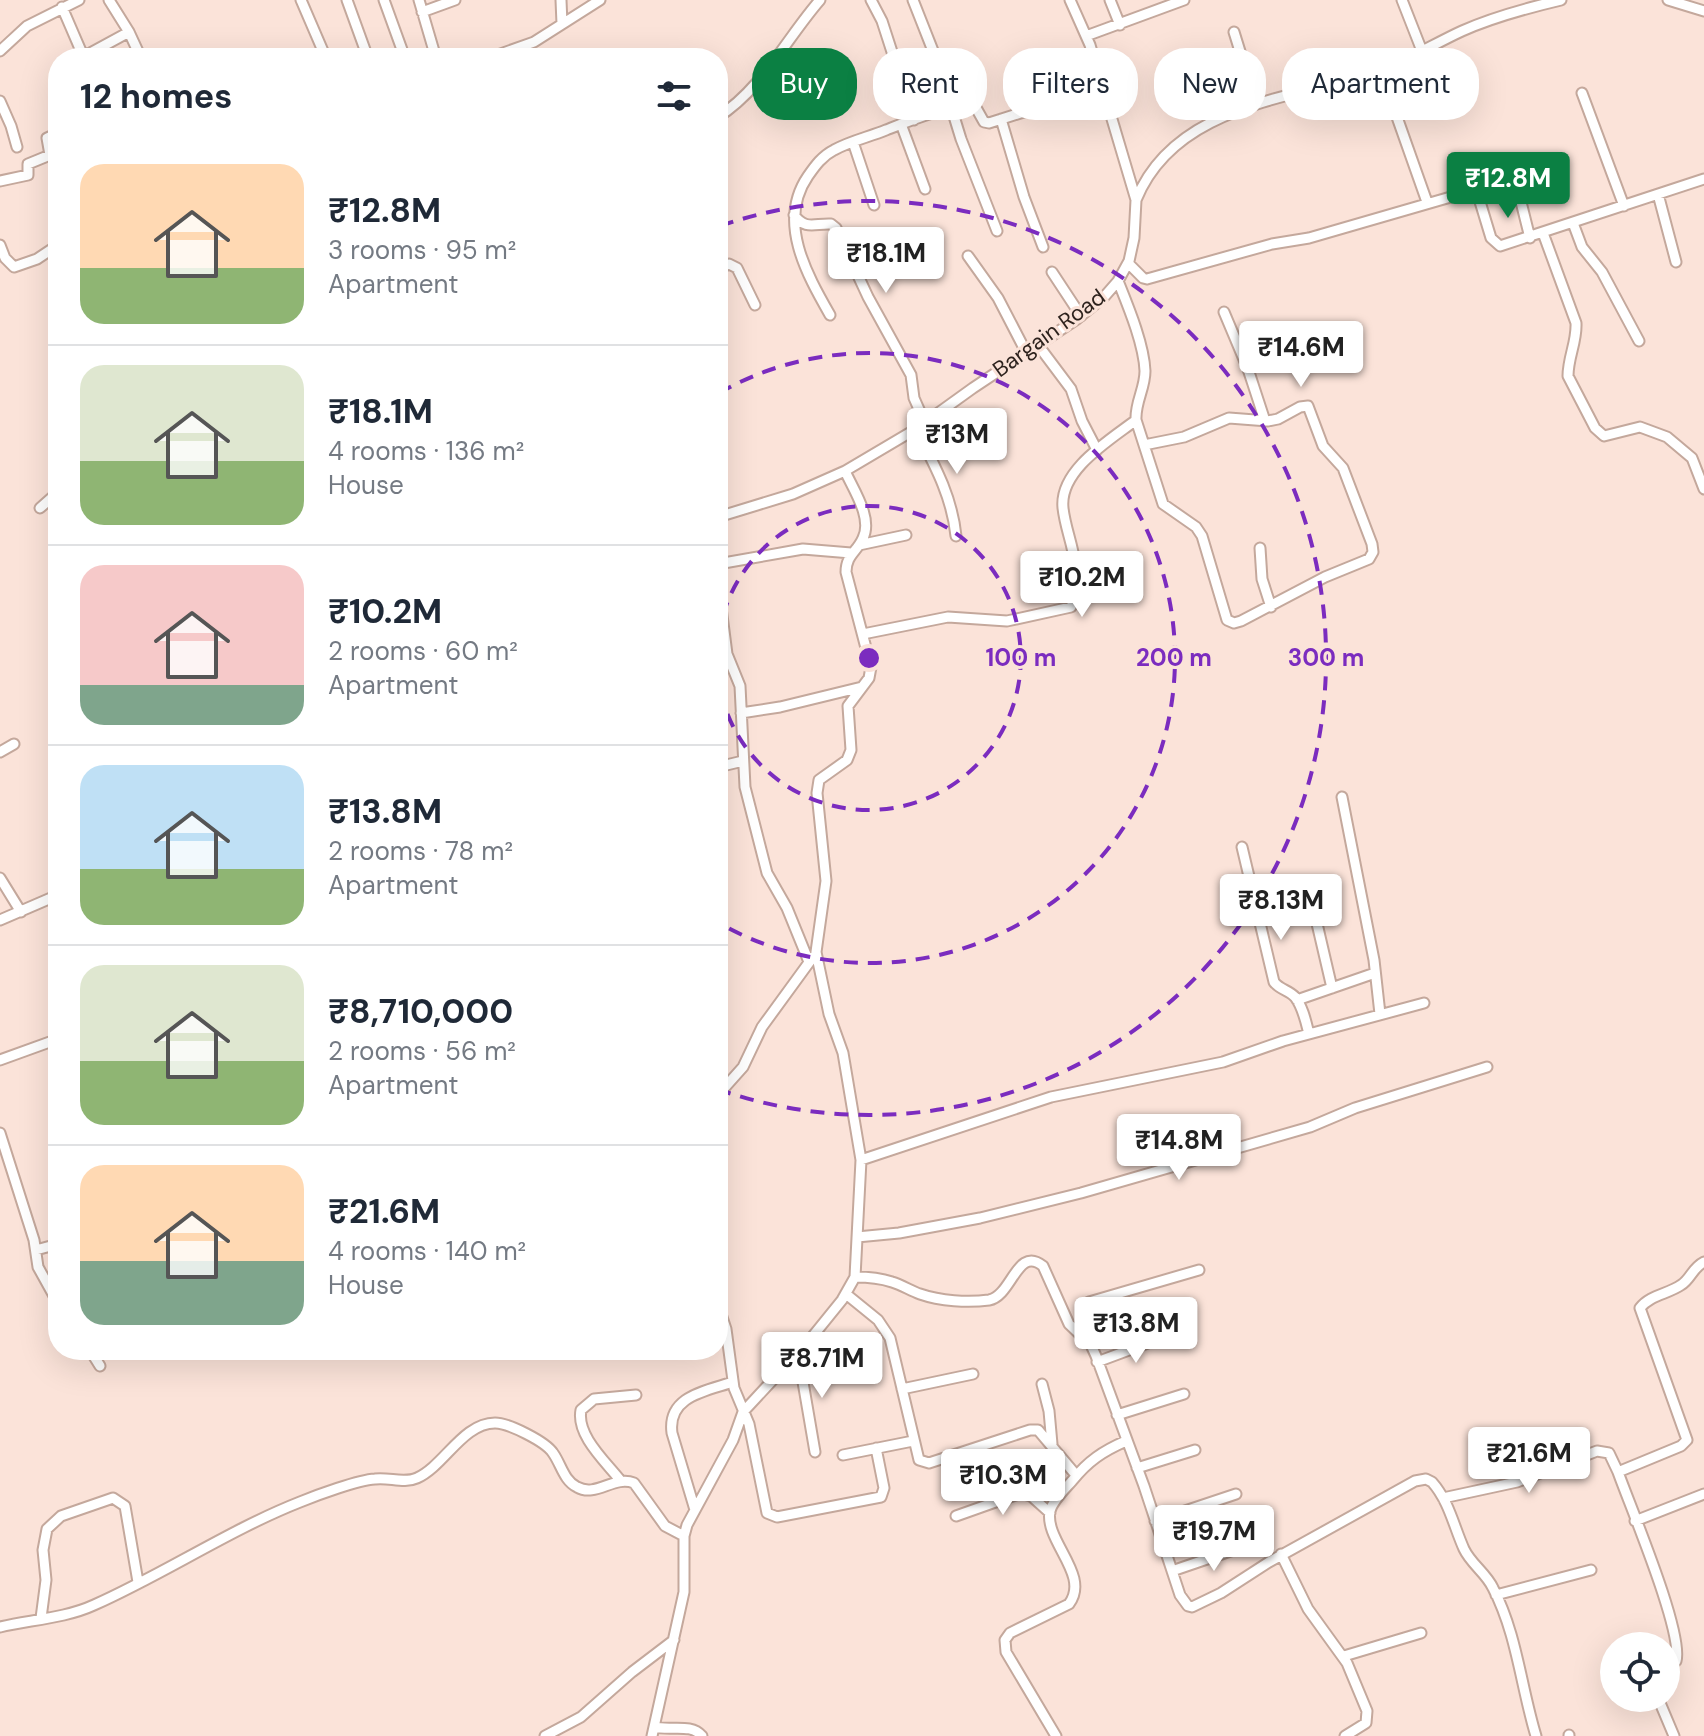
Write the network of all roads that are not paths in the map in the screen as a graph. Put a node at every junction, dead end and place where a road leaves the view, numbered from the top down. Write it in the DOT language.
graph roads {
  1 [pos="79,0"];
  2 [pos="109,0"];
  3 [pos="301,0"];
  4 [pos="347,0"];
  5 [pos="384,0"];
  6 [pos="419,0"];
  7 [pos="455,0"];
  8 [pos="561,0"];
  9 [pos="600,0"];
  10 [pos="820,0"];
  11 [pos="871,0"];
  12 [pos="913,0"];
  13 [pos="1070,0"];
  14 [pos="1110,0"];
  15 [pos="1184,0"];
  16 [pos="1402,0"];
  17 [pos="1561,0"];
  18 [pos="1668,0"];
  19 [pos="1158,5"];
  20 [pos="62,7"];
  21 [pos="1704,11"];
  22 [pos="422,12"];
  23 [pos="562,24"];
  24 [pos="1120,25"];
  25 [pos="129,32"];
  26 [pos="1234,32"];
  27 [pos="1086,36"];
  28 [pos="80,48"];
  29 [pos="100,48"];
  30 [pos="136,48"];
  31 [pos="322,48"];
  32 [pos="364,48"];
  33 [pos="401,48"];
  34 [pos="432,48"];
  35 [pos="520,48"];
  36 [pos="891,48"];
  37 [pos="932,48"];
  38 [pos="1090,48"];
  39 [pos="1239,48"];
  40 [pos="1421,48"];
  41 [pos="1428,48"];
  42 [pos="0,51"];
  43 [pos="1582,93"];
  44 [pos="0,101"];
  45 [pos="728,110"];
  46 [pos="1001,119"];
  47 [pos="914,120"];
  48 [pos="955,120"];
  49 [pos="983,120"];
  50 [pos="1112,120"];
  51 [pos="1219,120"];
  52 [pos="1398,120"];
  53 [pos="901,124"];
  54 [pos="853,142"];
  55 [pos="17,147"];
  56 [pos="48,156"];
  57 [pos="1704,179"];
  58 [pos="0,181"];
  59 [pos="925,189"];
  60 [pos="1519,194"];
  61 [pos="1658,194"];
  62 [pos="1136,200"];
  63 [pos="1427,202"];
  64 [pos="874,205"];
  65 [pos="1624,206"];
  66 [pos="794,215"];
  67 [pos="1573,223"];
  68 [pos="997,231"];
  69 [pos="1543,233"];
  70 [pos="1530,238"];
  71 [pos="0,245"];
  72 [pos="1043,247"];
  73 [pos="48,252"];
  74 [pos="968,256"];
  75 [pos="1676,262"];
  76 [pos="1128,263"];
  77 [pos="728,264"];
  78 [pos="1052,272"];
  79 [pos="1118,281"];
  80 [pos="755,305"];
  81 [pos="1224,312"];
  82 [pos="830,315"];
  83 [pos="1081,316"];
  84 [pos="1639,341"];
  85 [pos="1038,345"];
  86 [pos="1026,352"];
  87 [pos="1136,420"];
  88 [pos="1265,421"];
  89 [pos="925,423"];
  90 [pos="916,429"];
  91 [pos="1144,445"];
  92 [pos="1097,450"];
  93 [pos="1704,455"];
  94 [pos="1692,458"];
  95 [pos="845,471"];
  96 [pos="1704,489"];
  97 [pos="48,501"];
  98 [pos="40,508"];
  99 [pos="728,514"];
  100 [pos="906,535"];
  101 [pos="956,536"];
  102 [pos="1260,548"];
  103 [pos="855,549"];
  104 [pos="728,562"];
  105 [pos="1271,607"];
  106 [pos="863,634"];
  107 [pos="728,656"];
  108 [pos="864,686"];
  109 [pos="741,713"];
  110 [pos="14,744"];
  111 [pos="0,752"];
  112 [pos="743,761"];
  113 [pos="728,765"];
  114 [pos="1342,797"];
  115 [pos="1242,847"];
  116 [pos="0,878"];
  117 [pos="48,900"];
  118 [pos="21,912"];
  119 [pos="1315,915"];
  120 [pos="0,920"];
  121 [pos="816,952"];
  122 [pos="809,962"];
  123 [pos="1375,973"];
  124 [pos="1332,988"];
  125 [pos="1297,1000"];
  126 [pos="1424,1003"];
  127 [pos="1380,1014"];
  128 [pos="1309,1034"];
  129 [pos="48,1043"];
  130 [pos="0,1060"];
  131 [pos="1487,1067"];
  132 [pos="728,1084"];
  133 [pos="0,1133"];
  134 [pos="861,1160"];
  135 [pos="857,1237"];
  136 [pos="48,1247"];
  137 [pos="36,1250"];
  138 [pos="1704,1262"];
  139 [pos="1199,1270"];
  140 [pos="855,1277"];
  141 [pos="48,1285"];
  142 [pos="846,1294"];
  143 [pos="1164,1337"];
  144 [pos="728,1344"];
  145 [pos="1091,1345"];
  146 [pos="798,1353"];
  147 [pos="96,1360"];
  148 [pos="1097,1362"];
  149 [pos="100,1366"];
  150 [pos="973,1374"];
  151 [pos="733,1382"];
  152 [pos="1042,1384"];
  153 [pos="902,1389"];
  154 [pos="1184,1394"];
  155 [pos="636,1395"];
  156 [pos="743,1412"];
  157 [pos="1117,1415"];
  158 [pos="913,1441"];
  159 [pos="1126,1441"];
  160 [pos="1052,1446"];
  161 [pos="876,1448"];
  162 [pos="1195,1450"];
  163 [pos="815,1452"];
  164 [pos="843,1455"];
  165 [pos="1137,1468"];
  166 [pos="1618,1472"];
  167 [pos="1076,1475"];
  168 [pos="620,1480"];
  169 [pos="1236,1494"];
  170 [pos="1704,1494"];
  171 [pos="1443,1498"];
  172 [pos="695,1510"];
  173 [pos="1050,1513"];
  174 [pos="956,1516"];
  175 [pos="1155,1521"];
  176 [pos="1635,1521"];
  177 [pos="684,1536"];
  178 [pos="1245,1546"];
  179 [pos="1281,1554"];
  180 [pos="1591,1570"];
  181 [pos="1172,1571"];
  182 [pos="138,1582"];
  183 [pos="1496,1595"];
  184 [pos="41,1618"];
  185 [pos="0,1627"];
  186 [pos="1673,1632"];
  187 [pos="1421,1633"];
  188 [pos="674,1640"];
  189 [pos="1344,1656"];
  190 [pos="1664,1712"];
  191 [pos="653,1732"];
  192 [pos="545,1736"];
  193 [pos="702,1736"];
  194 [pos="1056,1736"];
  195 [pos="1345,1736"];
  196 [pos="1536,1736"];
  197 [pos="1674,1736"];
  1 -- 20 [label="street"];
  2 -- 25 [label="street"];
  3 -- 31 [label="street"];
  4 -- 32 [label="street"];
  5 -- 33 [label="street"];
  6 -- 22 [label="street"];
  7 -- 22 [label="street"];
  8 -- 23 [label="street"];
  9 -- 23 [label="street"];
  10 -- 45 [label="street"];
  11 -- 36 [label="street"];
  12 -- 37 [label="street"];
  13 -- 27 [label="street, Bargain Road"];
  14 -- 24 [label="street"];
  15 -- 19 [label="street"];
  16 -- 40 [label="street"];
  17 -- 41 [label="street"];
  18 -- 21 [label="street"];
  19 -- 24 [label="street"];
  20 -- 28 [label="street"];
  20 -- 42 [label="street"];
  22 -- 34 [label="street"];
  23 -- 35 [label="street"];
  24 -- 27 [label="street"];
  25 -- 29 [label="street"];
  25 -- 30 [label="street"];
  26 -- 39 [label="street"];
  27 -- 38 [label="street, Bargain Road"];
  43 -- 65 [label="street"];
  44 -- 55 [label="street"];
  46 -- 49 [label="street"];
  46 -- 72 [label="street"];
  47 -- 53 [label="street"];
  48 -- 68 [label="street"];
  50 -- 62 [label="street, Bargain Road"];
  51 -- 62 [label="street"];
  52 -- 63 [label="street"];
  53 -- 54 [label="street"];
  53 -- 59 [label="street"];
  54 -- 64 [label="street"];
  54 -- 66 [label="street"];
  56 -- 58 [label="street"];
  57 -- 61 [label="street"];
  60 -- 70 [label="street"];
  61 -- 65 [label="street"];
  61 -- 75 [label="street"];
  62 -- 76 [label="street, Bargain Road"];
  63 -- 70 [label="street"];
  63 -- 76 [label="street"];
  65 -- 67 [label="street"];
  66 -- 82 [label="street"];
  66 -- 89 [label="street"];
  67 -- 69 [label="street"];
  67 -- 84 [label="street"];
  69 -- 70 [label="street"];
  69 -- 94 [label="street"];
  71 -- 73 [label="street"];
  74 -- 86 [label="street"];
  76 -- 79 [label="street, Bargain Road"];
  77 -- 80 [label="street"];
  78 -- 83 [label="street"];
  79 -- 83 [label="street, Bargain Road"];
  79 -- 87 [label="street"];
  81 -- 88 [label="street"];
  83 -- 85 [label="street, Bargain Road"];
  85 -- 86 [label="street, Bargain Road"];
  85 -- 92 [label="street"];
  86 -- 89 [label="street, Bargain Road"];
  87 -- 91 [label="street"];
  87 -- 92 [label="street"];
  88 -- 91 [label="street"];
  88 -- 105 [label="street"];
  89 -- 90 [label="street, Bargain Road"];
  90 -- 95 [label="street, Bargain Road"];
  90 -- 101 [label="street"];
  91 -- 105 [label="street"];
  92 -- 106 [label="street"];
  93 -- 94 [label="street"];
  94 -- 96 [label="street"];
  95 -- 99 [label="street, Bargain Road"];
  95 -- 103 [label="street"];
  97 -- 98 [label="street"];
  100 -- 103 [label="street"];
  102 -- 105 [label="street"];
  103 -- 104 [label="street"];
  103 -- 106 [label="street"];
  106 -- 108 [label="street"];
  107 -- 109 [label="street"];
  108 -- 109 [label="street"];
  108 -- 121 [label="street"];
  109 -- 112 [label="street"];
  110 -- 111 [label="street"];
  112 -- 113 [label="street"];
  112 -- 122 [label="street"];
  114 -- 123 [label="street"];
  115 -- 125 [label="street"];
  116 -- 118 [label="street"];
  117 -- 118 [label="street"];
  118 -- 120 [label="street"];
  119 -- 124 [label="street"];
  121 -- 122 [label="street"];
  121 -- 134 [label="street"];
  122 -- 132 [label="street"];
  123 -- 124 [label="street"];
  123 -- 127 [label="street"];
  124 -- 125 [label="street"];
  125 -- 128 [label="street"];
  126 -- 127 [label="street"];
  127 -- 128 [label="street"];
  128 -- 134 [label="street"];
  129 -- 130 [label="street"];
  131 -- 135 [label="street"];
  133 -- 137 [label="street"];
  134 -- 135 [label="street"];
  135 -- 140 [label="street"];
  136 -- 137 [label="street"];
  137 -- 141 [label="street"];
  138 -- 166 [label="street"];
  139 -- 145 [label="street"];
  140 -- 142 [label="street"];
  140 -- 145 [label="street"];
  142 -- 146 [label="street"];
  142 -- 153 [label="street"];
  143 -- 148 [label="street"];
  144 -- 151 [label="street"];
  145 -- 148 [label="street"];
  146 -- 156 [label="street"];
  146 -- 163 [label="street"];
  147 -- 149 [label="street"];
  148 -- 157 [label="street"];
  150 -- 153 [label="street"];
  151 -- 156 [label="street"];
  151 -- 172 [label="street"];
  152 -- 160 [label="street"];
  153 -- 158 [label="street"];
  154 -- 157 [label="street"];
  155 -- 168 [label="street"];
  156 -- 161 [label="street"];
  156 -- 172 [label="street"];
  157 -- 159 [label="street"];
  158 -- 160 [label="street"];
  158 -- 161 [label="street"];
  159 -- 165 [label="street"];
  159 -- 167 [label="street"];
  160 -- 167 [label="street"];
  161 -- 164 [label="street"];
  162 -- 165 [label="street"];
  165 -- 175 [label="street"];
  166 -- 171 [label="street"];
  166 -- 176 [label="street"];
  167 -- 173 [label="street"];
  168 -- 177 [label="street"];
  168 -- 182 [label="street"];
  169 -- 175 [label="street"];
  170 -- 176 [label="street"];
  171 -- 179 [label="street"];
  171 -- 183 [label="street"];
  172 -- 177 [label="street"];
  173 -- 174 [label="street"];
  173 -- 194 [label="street"];
  175 -- 181 [label="street"];
  176 -- 186 [label="street"];
  177 -- 188 [label="street"];
  178 -- 181 [label="street"];
  179 -- 181 [label="street"];
  179 -- 189 [label="street"];
  180 -- 183 [label="street"];
  182 -- 184 [label="street"];
  182 -- 184 [label="street"];
  183 -- 196 [label="street"];
  184 -- 185 [label="street"];
  187 -- 189 [label="street"];
  188 -- 191 [label="street"];
  188 -- 192 [label="street"];
  189 -- 195 [label="street"];
  190 -- 197 [label="street"];
  191 -- 193 [label="street"];
}
